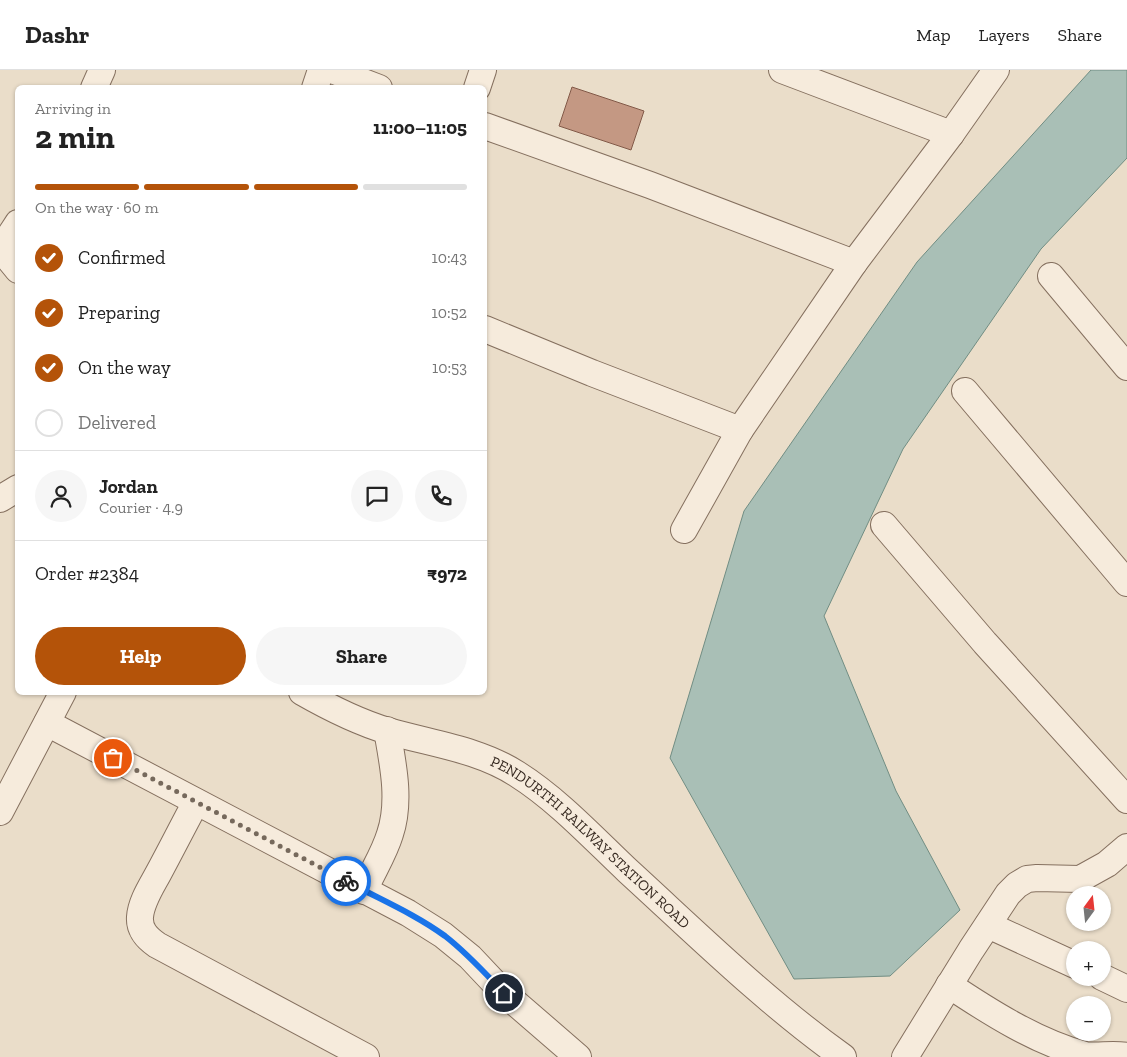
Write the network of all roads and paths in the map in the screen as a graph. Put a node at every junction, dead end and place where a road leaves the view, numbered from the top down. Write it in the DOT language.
graph roads {
  1 [pos="102,70"];
  2 [pos="321,70"];
  3 [pos="332,70"];
  4 [pos="483,70"];
  5 [pos="782,70"];
  6 [pos="996,70"];
  7 [pos="95,85"];
  8 [pos="316,85"];
  9 [pos="371,85"];
  10 [pos="478,85"];
  11 [pos="487,127"];
  12 [pos="950,134"];
  13 [pos="15,227"];
  14 [pos="1,248"];
  15 [pos="854,263"];
  16 [pos="15,266"];
  17 [pos="1051,276"];
  18 [pos="487,330"];
  19 [pos="1127,367"];
  20 [pos="965,391"];
  21 [pos="740,430"];
  22 [pos="15,490"];
  23 [pos="0,499"];
  24 [pos="884,525"];
  25 [pos="684,530"];
  26 [pos="1127,583"];
  27 [pos="62,695"];
  28 [pos="308,695"];
  29 [pos="47,723"];
  30 [pos="387,730"];
  31 [pos="1127,800"];
  32 [pos="196,802"];
  33 [pos="0,812"];
  34 [pos="1127,847"];
  35 [pos="364,891"];
  36 [pos="988,925"];
  37 [pos="1066,961"];
  38 [pos="1111,982"];
  39 [pos="950,986"];
  40 [pos="1127,989"];
  41 [pos="1127,1056"];
  42 [pos="366,1057"];
  43 [pos="578,1057"];
  44 [pos="843,1057"];
  45 [pos="905,1057"];
  1 -- 7 [label="street"];
  2 -- 8 [label="street"];
  3 -- 9 [label="street"];
  4 -- 10 [label="street"];
  5 -- 12 [label="street"];
  6 -- 12 [label="street"];
  11 -- 15 [label="street"];
  12 -- 15 [label="street"];
  13 -- 14 [label="street"];
  14 -- 16 [label="street"];
  15 -- 21 [label="street"];
  17 -- 19 [label="street"];
  18 -- 21 [label="street"];
  20 -- 26 [label="street"];
  21 -- 25 [label="street"];
  22 -- 23 [label="street"];
  24 -- 31 [label="street"];
  27 -- 29 [label="street"];
  28 -- 30 [label="street, PENDURTHI RAILWAY STATION ROAD"];
  29 -- 32 [label="street"];
  29 -- 33 [label="street"];
  30 -- 35 [label="street"];
  30 -- 44 [label="street, PENDURTHI RAILWAY STATION ROAD"];
  32 -- 35 [label="street"];
  32 -- 42 [label="street"];
  34 -- 36 [label="street"];
  35 -- 43 [label="street"];
  36 -- 37 [label="street"];
  36 -- 39 [label="street"];
  38 -- 40 [label="street"];
  39 -- 41 [label="street"];
  39 -- 45 [label="street"];
}
